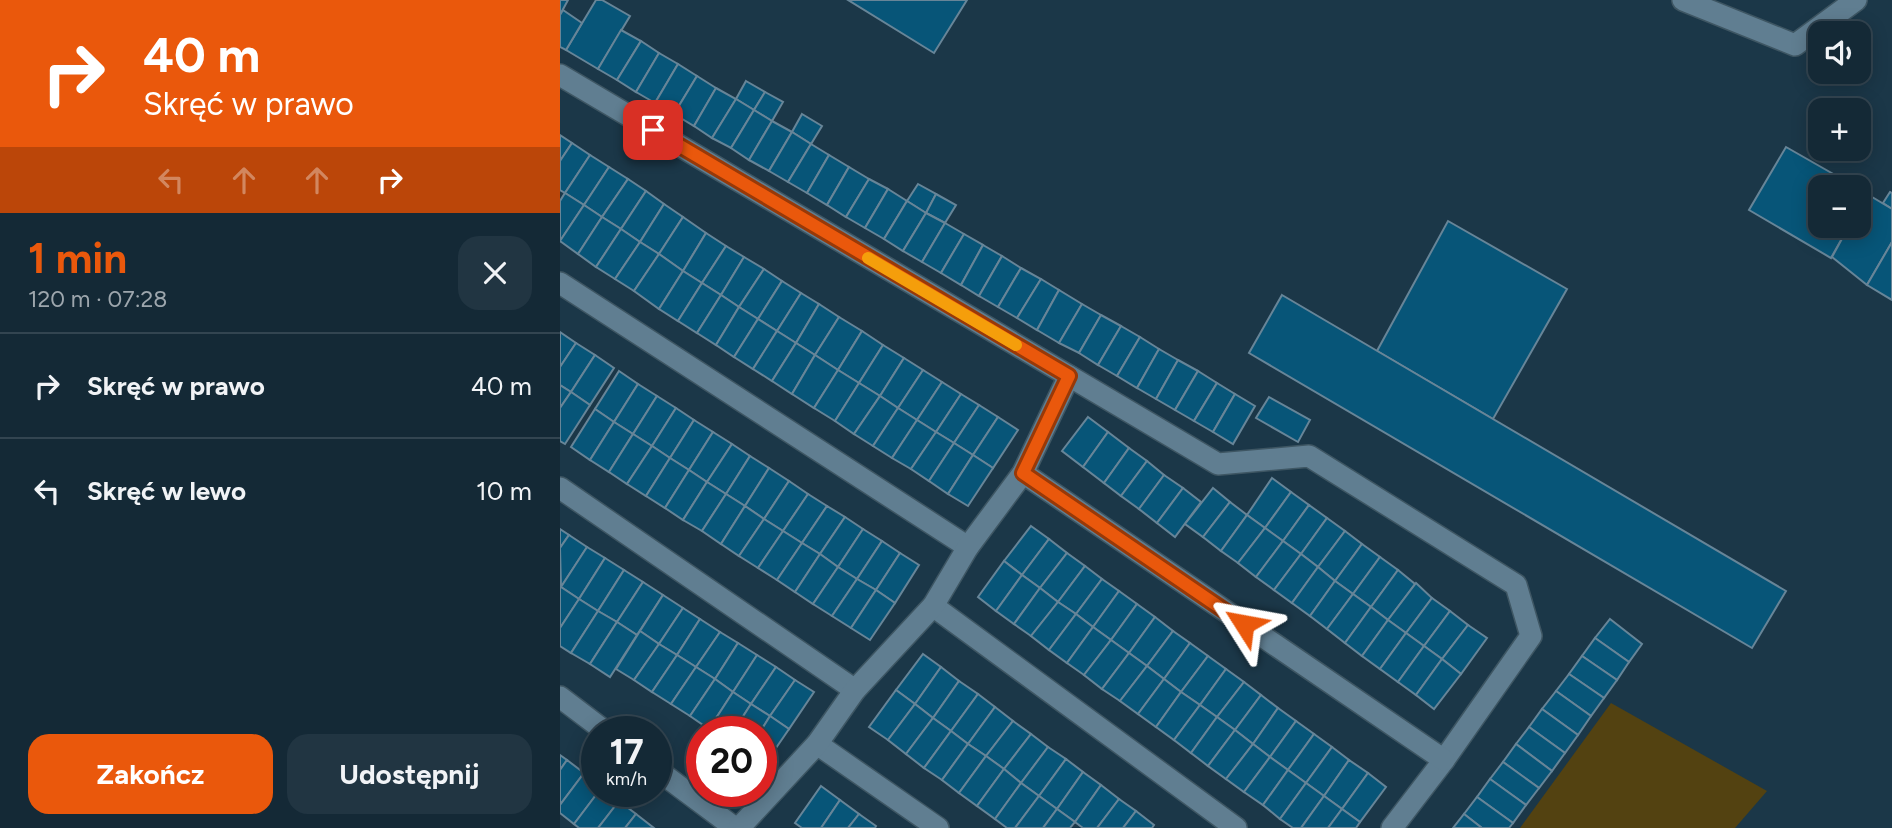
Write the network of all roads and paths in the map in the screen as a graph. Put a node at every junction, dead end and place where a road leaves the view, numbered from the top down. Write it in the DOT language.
graph roads {
  1 [pos="1683,0"];
  2 [pos="1856,0"];
  3 [pos="560,75"];
  4 [pos="560,283"];
  5 [pos="1069,376"];
  6 [pos="1023,473"];
  7 [pos="560,488"];
  8 [pos="968,547"];
  9 [pos="933,606"];
  10 [pos="855,690"];
  11 [pos="560,697"];
  12 [pos="585,716"];
  13 [pos="817,744"];
  14 [pos="1444,760"];
  15 [pos="672,781"];
  16 [pos="737,828"];
  17 [pos="938,828"];
  18 [pos="1236,828"];
  19 [pos="1392,828"];
  1 -- 2 [label="lane"];
  3 -- 5 [label="lane"];
  4 -- 8 [label="lane"];
  5 -- 6 [label="lane"];
  5 -- 14 [label="lane"];
  6 -- 8 [label="lane"];
  6 -- 14 [label="lane"];
  7 -- 10 [label="lane"];
  8 -- 9 [label="lane"];
  9 -- 10 [label="lane"];
  9 -- 18 [label="lane"];
  10 -- 13 [label="lane"];
  11 -- 12 [label="lane"];
  13 -- 16 [label="lane"];
  13 -- 17 [label="lane"];
  14 -- 19 [label="lane"];
  15 -- 16 [label="lane"];
}
